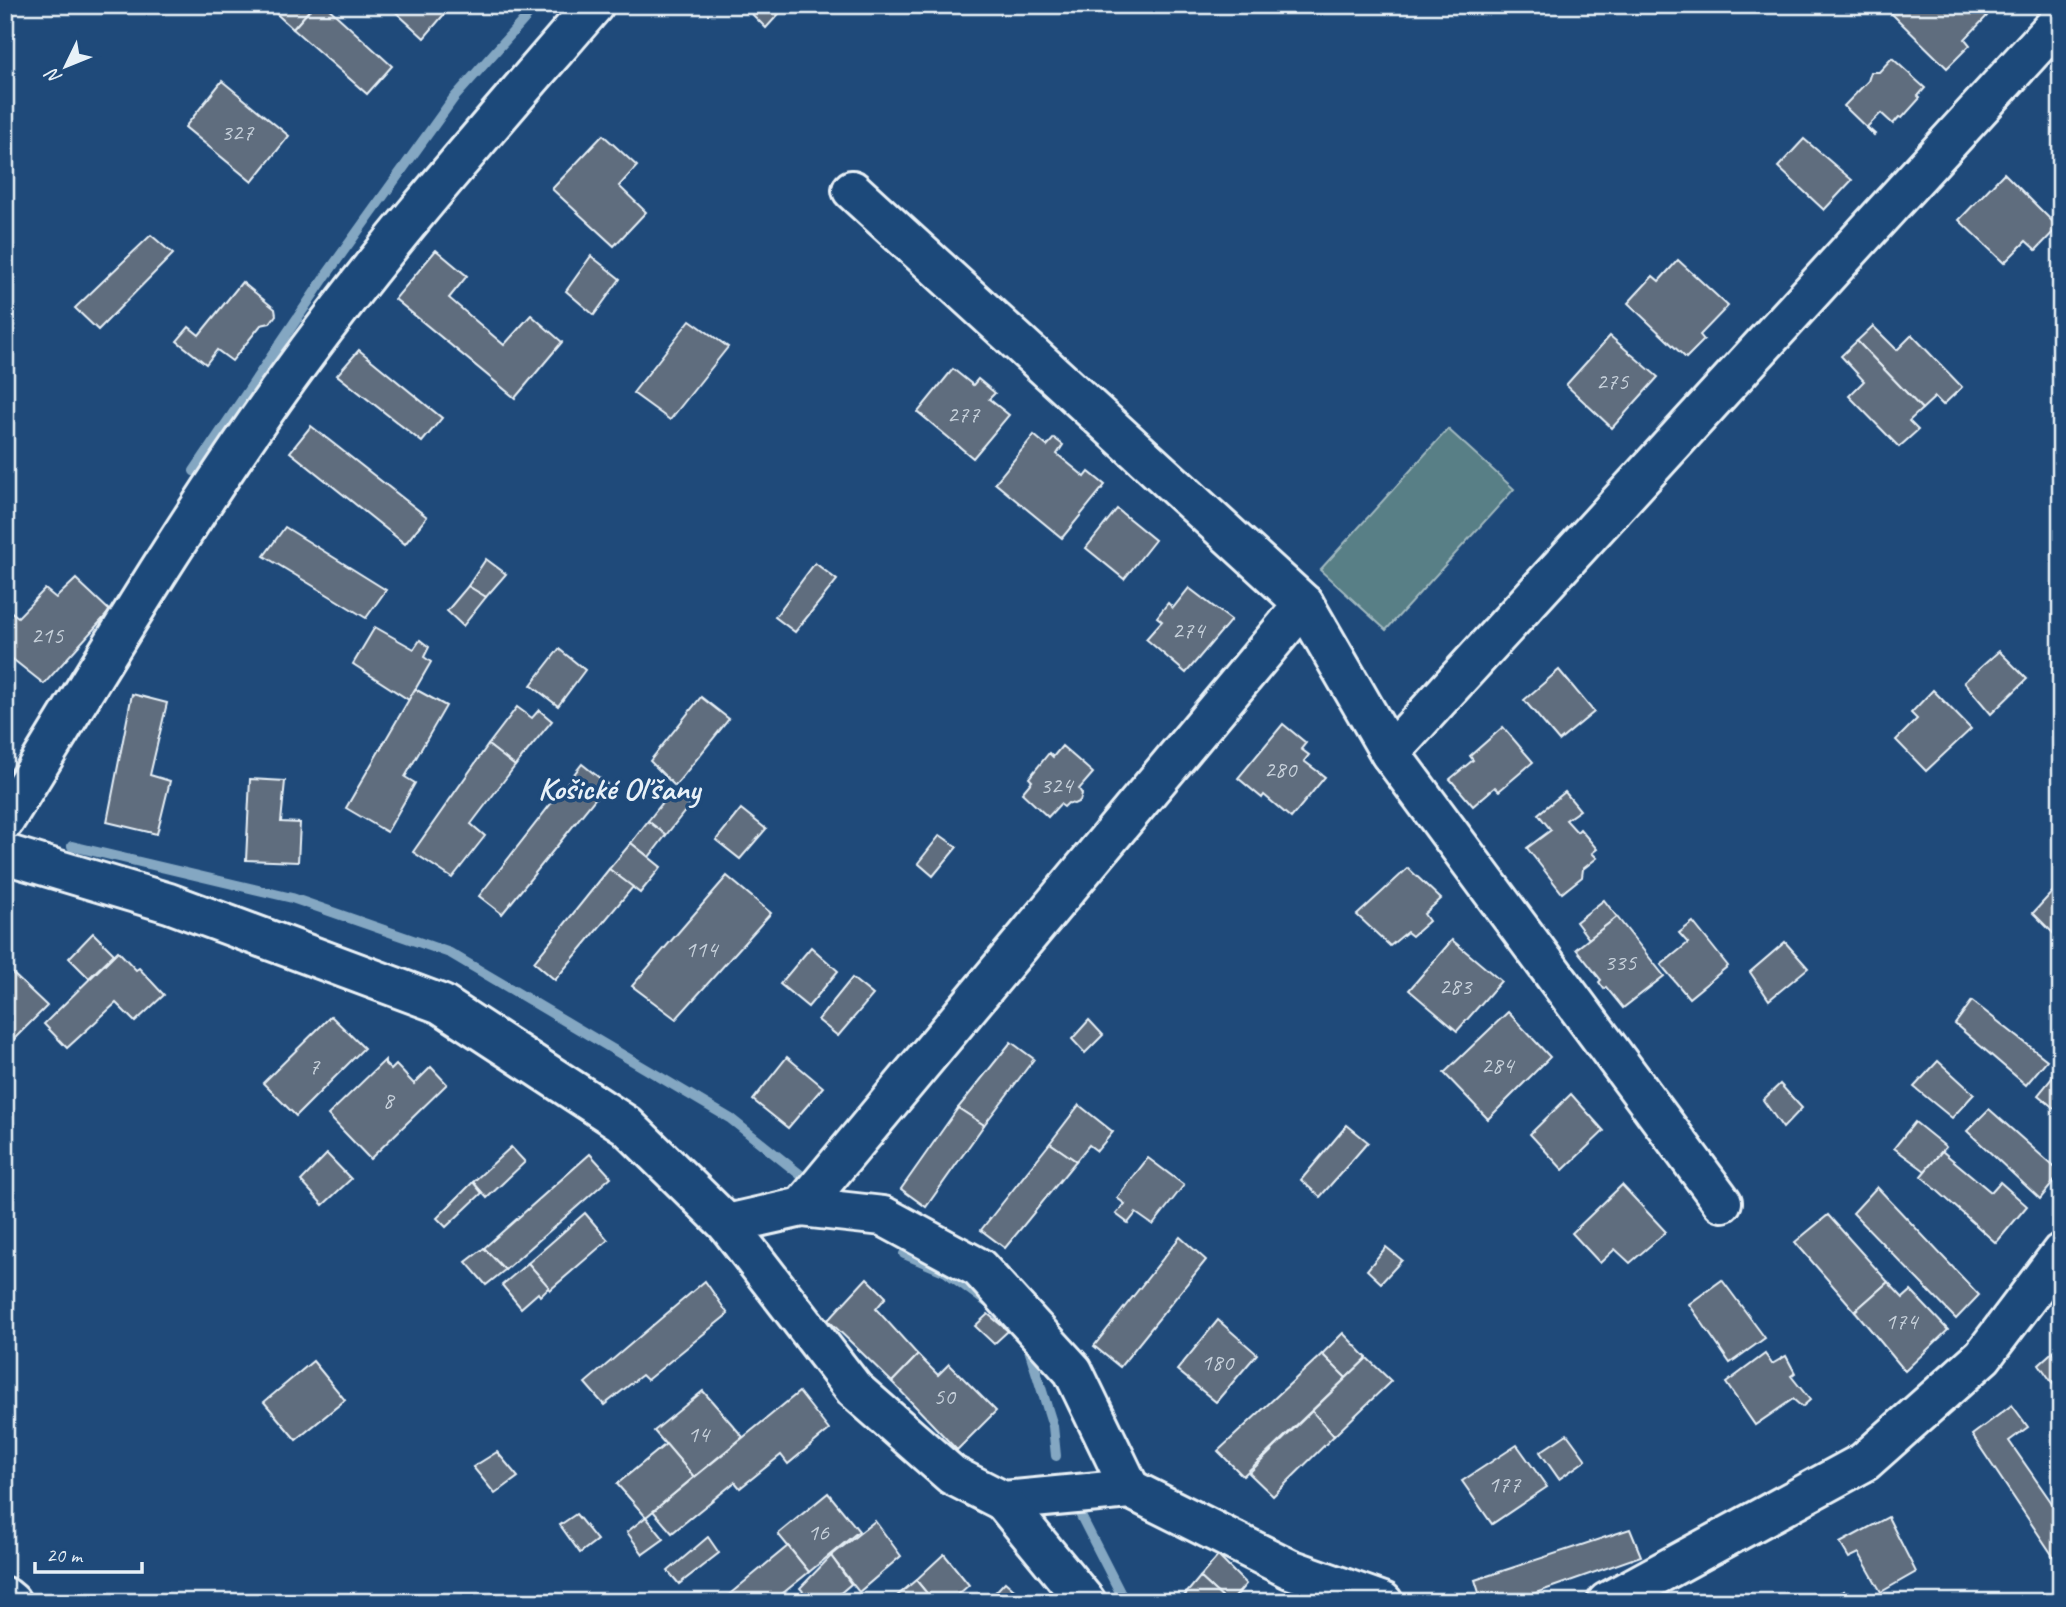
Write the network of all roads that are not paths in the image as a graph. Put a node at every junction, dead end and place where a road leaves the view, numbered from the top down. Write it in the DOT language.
graph roads {
  1 [pos="594,5"];
  2 [pos="2061,19"];
  3 [pos="852,190"];
  4 [pos="1304,604"];
  5 [pos="1390,753"];
  6 [pos="5,820"];
  7 [pos="5,854"];
  8 [pos="1722,1202"];
  9 [pos="802,1207"];
  10 [pos="727,1224"];
  11 [pos="2061,1253"];
  12 [pos="1130,1489"];
  13 [pos="1003,1501"];
  14 [pos="5,1597"];
  15 [pos="11,1602"];
  16 [pos="1086,1602"];
  17 [pos="1383,1602"];
  18 [pos="1607,1602"];
  1 -- 6 [label="street"];
  2 -- 5 [label="street"];
  3 -- 4 [label="street"];
  4 -- 5 [label="street"];
  4 -- 9 [label="street"];
  5 -- 8 [label="street"];
  7 -- 10 [label="street"];
  9 -- 10 [label="street"];
  9 -- 12 [label="street"];
  10 -- 13 [label="street"];
  11 -- 18 [label="street"];
  12 -- 13 [label="street"];
  12 -- 17 [label="street"];
  13 -- 16 [label="street"];
  14 -- 15 [label="street"];
}
